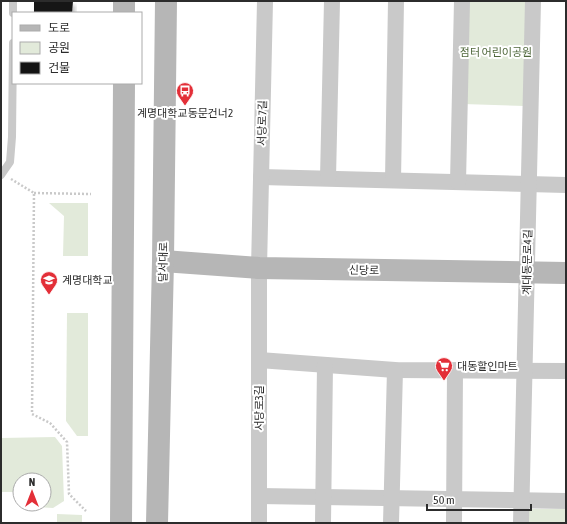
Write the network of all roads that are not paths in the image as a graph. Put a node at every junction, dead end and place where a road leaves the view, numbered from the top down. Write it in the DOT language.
graph roads {
  1 [pos="14,1"];
  2 [pos="124,1"];
  3 [pos="166,1"];
  4 [pos="264,1"];
  5 [pos="332,1"];
  6 [pos="396,1"];
  7 [pos="462,1"];
  8 [pos="533,1"];
  9 [pos="13,12"];
  10 [pos="124,12"];
  11 [pos="13,84"];
  12 [pos="124,84"];
  13 [pos="2,175"];
  14 [pos="261,177"];
  15 [pos="328,178"];
  16 [pos="393,180"];
  17 [pos="458,182"];
  18 [pos="529,184"];
  19 [pos="566,185"];
  20 [pos="163,261"];
  21 [pos="259,268"];
  22 [pos="527,273"];
  23 [pos="566,273"];
  24 [pos="259,360"];
  25 [pos="325,365"];
  26 [pos="395,370"];
  27 [pos="456,370"];
  28 [pos="524,371"];
  29 [pos="566,371"];
  30 [pos="259,496"];
  31 [pos="324,497"];
  32 [pos="392,498"];
  33 [pos="454,499"];
  34 [pos="522,500"];
  35 [pos="566,501"];
  36 [pos="121,523"];
  37 [pos="157,523"];
  38 [pos="259,523"];
  39 [pos="323,523"];
  40 [pos="391,523"];
  41 [pos="454,523"];
  42 [pos="521,523"];
  1 -- 9 [label="lane"];
  2 -- 10 [label="main road"];
  3 -- 20 [label="main road, 달서대로"];
  4 -- 14 [label="street, 서당로7길"];
  5 -- 15 [label="street"];
  6 -- 16 [label="street"];
  7 -- 17 [label="street"];
  8 -- 18 [label="street, 계대동문로4길"];
  11 -- 13 [label="lane"];
  12 -- 36 [label="main road"];
  14 -- 15 [label="street"];
  14 -- 21 [label="street, 서당로7길"];
  15 -- 16 [label="street"];
  16 -- 17 [label="street"];
  17 -- 18 [label="street"];
  18 -- 19 [label="street"];
  18 -- 22 [label="street, 계대동문로4길"];
  20 -- 21 [label="main road, 신당로"];
  20 -- 37 [label="main road, 달서대로"];
  21 -- 22 [label="main road, 신당로"];
  21 -- 24 [label="street, 서당로3길"];
  22 -- 23 [label="main road, 신당로"];
  22 -- 28 [label="street, 계대동문로4길"];
  24 -- 25 [label="street"];
  24 -- 30 [label="street, 서당로3길"];
  25 -- 26 [label="street"];
  25 -- 31 [label="street"];
  26 -- 27 [label="street"];
  26 -- 32 [label="street"];
  27 -- 28 [label="street"];
  27 -- 33 [label="street"];
  28 -- 29 [label="street"];
  28 -- 34 [label="street, 계대동문로4길"];
  30 -- 31 [label="street"];
  30 -- 38 [label="street, 서당로3길"];
  31 -- 32 [label="street"];
  31 -- 39 [label="street"];
  32 -- 33 [label="street"];
  32 -- 40 [label="street"];
  33 -- 34 [label="street"];
  33 -- 41 [label="street"];
  34 -- 35 [label="street"];
  34 -- 42 [label="street, 계대동문로4길"];
}
